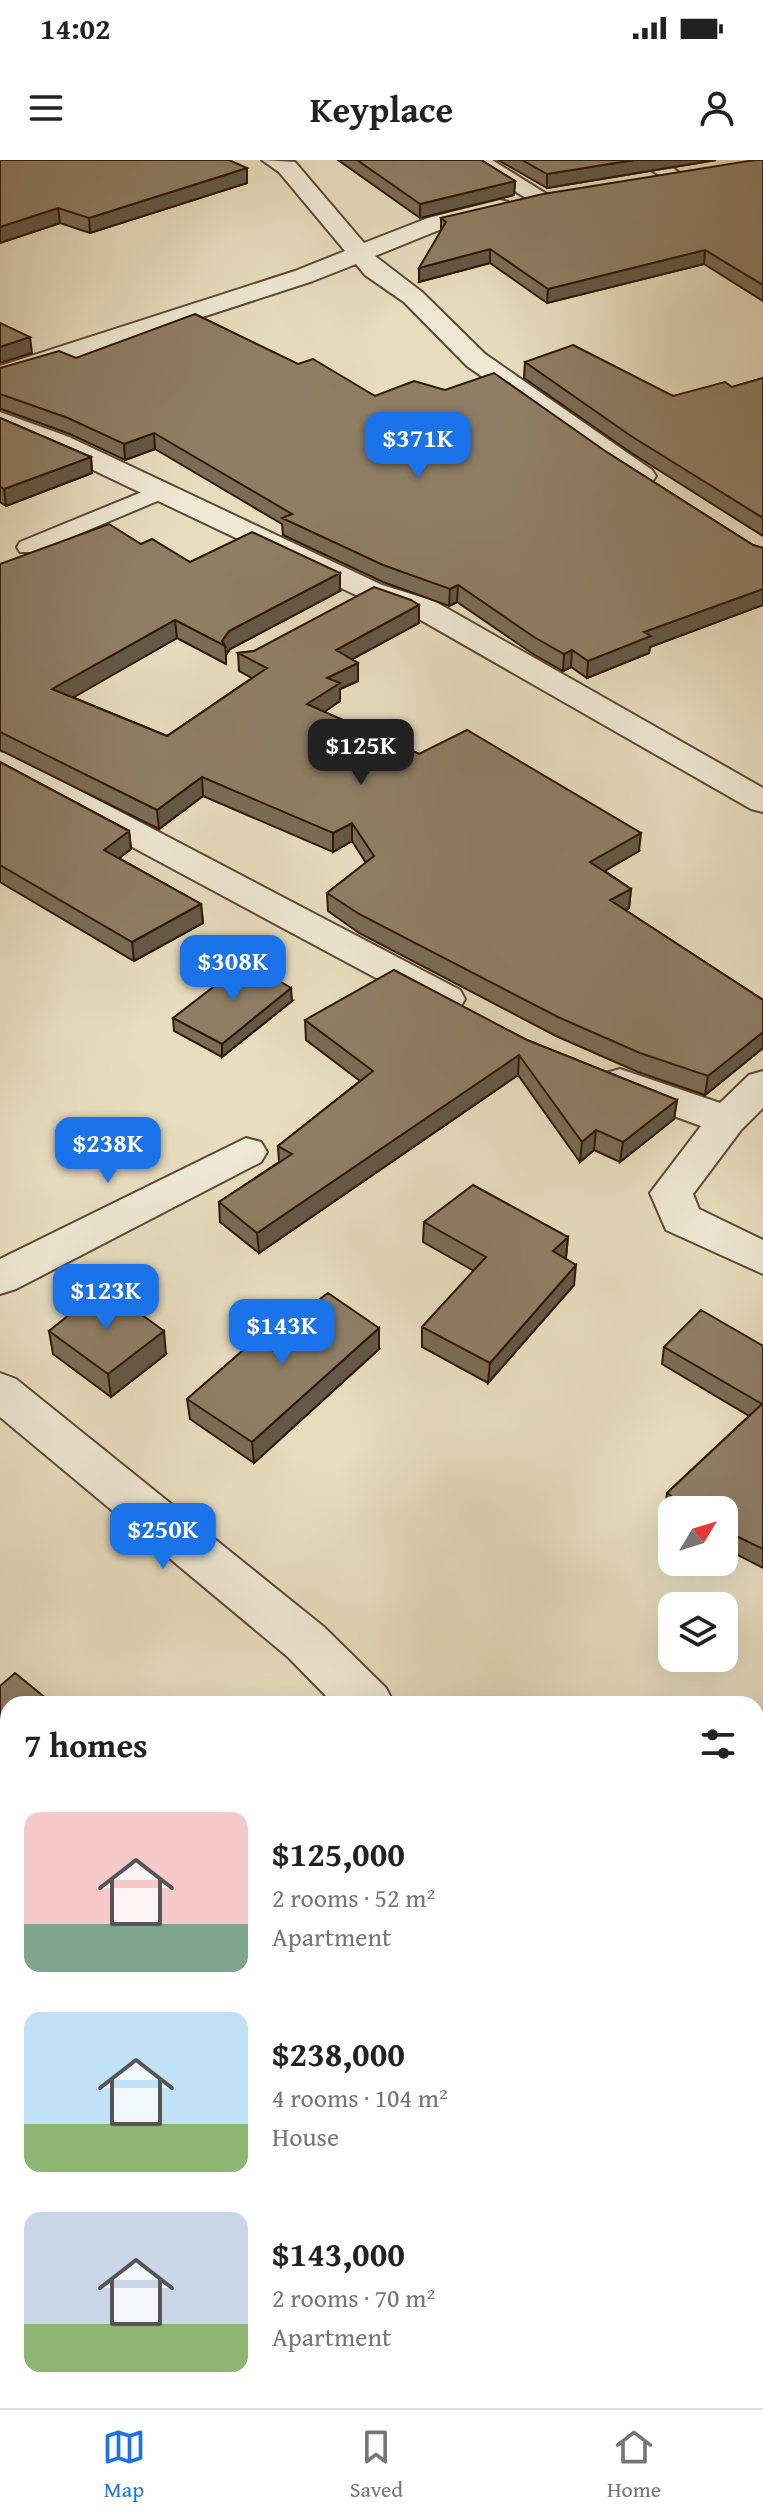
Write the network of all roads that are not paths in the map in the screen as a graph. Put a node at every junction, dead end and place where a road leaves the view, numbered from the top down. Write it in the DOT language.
graph roads {
  1 [pos="273,160"];
  2 [pos="476,160"];
  3 [pos="645,160"];
  4 [pos="703,171"];
  5 [pos="673,176"];
  6 [pos="630,183"];
  7 [pos="572,193"];
  8 [pos="542,198"];
  9 [pos="361,255"];
  10 [pos="0,375"];
  11 [pos="0,420"];
  12 [pos="657,486"];
  13 [pos="159,492"];
  14 [pos="28,547"];
  15 [pos="371,591"];
  16 [pos="332,611"];
  17 [pos="0,762"];
  18 [pos="763,802"];
  19 [pos="475,1014"];
  20 [pos="582,1066"];
  21 [pos="763,1084"];
  22 [pos="727,1120"];
  23 [pos="246,1152"];
  24 [pos="763,1258"];
  25 [pos="0,1278"];
  26 [pos="0,1391"];
  27 [pos="360,1696"];
  1 -- 9 [label="street"];
  2 -- 8 [label="street"];
  3 -- 5 [label="street"];
  4 -- 5 [label="street"];
  5 -- 6 [label="street"];
  7 -- 8 [label="street"];
  8 -- 9 [label="street"];
  9 -- 10 [label="street"];
  9 -- 12 [label="street"];
  11 -- 13 [label="street"];
  13 -- 14 [label="lane"];
  13 -- 15 [label="street"];
  15 -- 16 [label="street"];
  15 -- 18 [label="street"];
  17 -- 19 [label="street"];
  20 -- 22 [label="street"];
  21 -- 22 [label="street"];
  22 -- 24 [label="street"];
  23 -- 25 [label="street"];
  26 -- 27 [label="street"];
}
